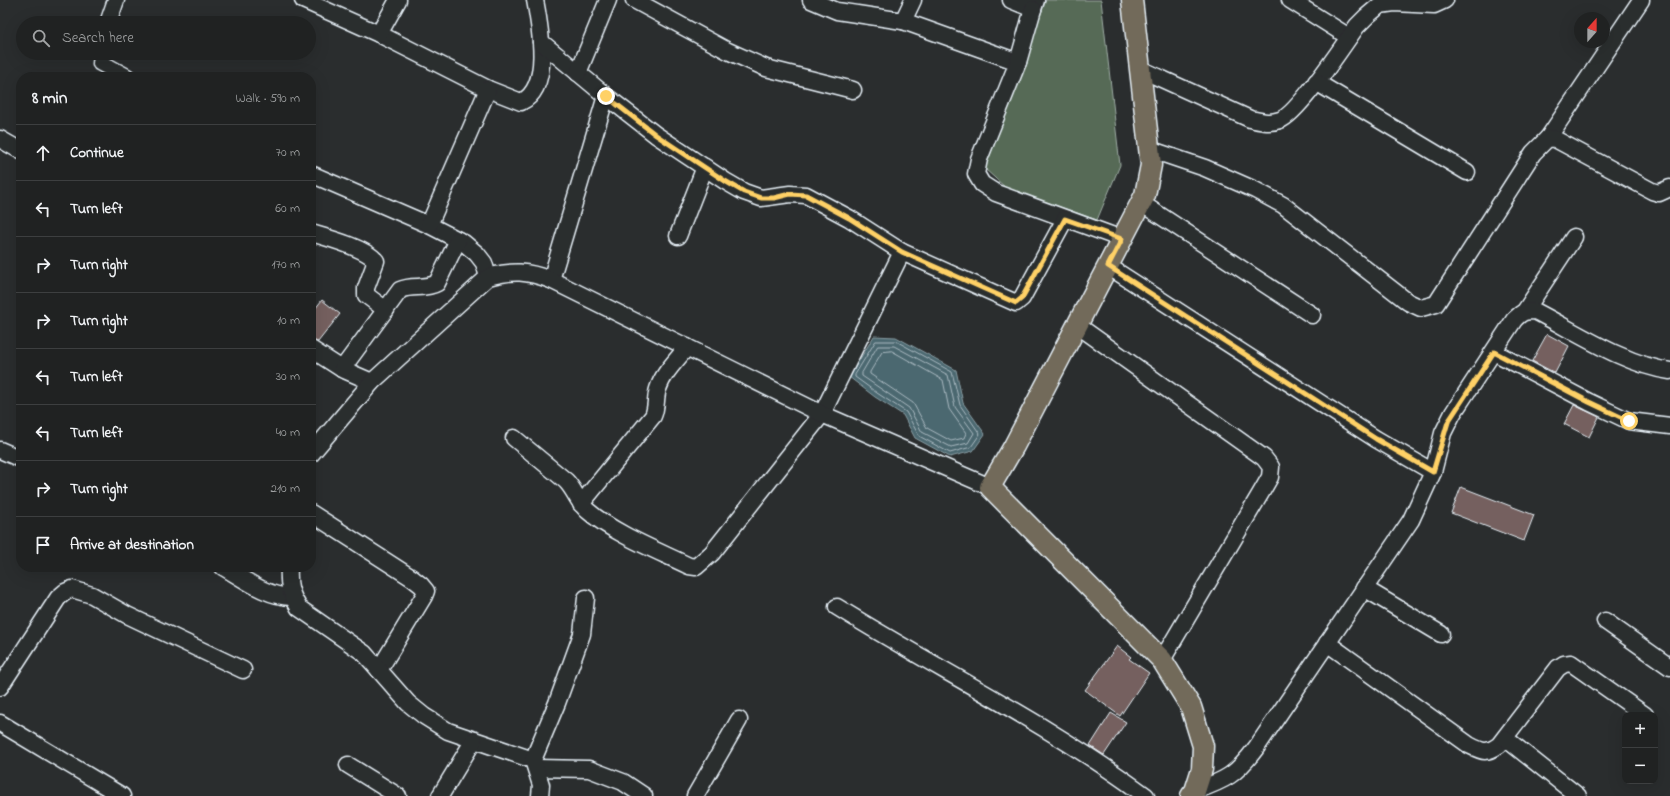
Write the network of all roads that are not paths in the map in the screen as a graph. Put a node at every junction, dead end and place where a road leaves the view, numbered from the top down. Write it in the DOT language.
graph roads {
  1 [pos="116,0"];
  2 [pos="303,0"];
  3 [pos="398,0"];
  4 [pos="535,0"];
  5 [pos="608,0"];
  6 [pos="634,0"];
  7 [pos="811,0"];
  8 [pos="913,0"];
  9 [pos="1011,0"];
  10 [pos="1132,0"];
  11 [pos="1290,0"];
  12 [pos="1445,0"];
  13 [pos="1641,0"];
  14 [pos="1034,5"];
  15 [pos="110,16"];
  16 [pos="903,21"];
  17 [pos="380,34"];
  18 [pos="1349,38"];
  19 [pos="541,42"];
  20 [pos="102,60"];
  21 [pos="1018,62"];
  22 [pos="1140,69"];
  23 [pos="118,72"];
  24 [pos="578,73"];
  25 [pos="1316,82"];
  26 [pos="488,89"];
  27 [pos="853,90"];
  28 [pos="606,96"];
  29 [pos="1548,138"];
  30 [pos="0,139"];
  31 [pos="16,148"];
  32 [pos="1150,148"];
  33 [pos="704,168"];
  34 [pos="1467,172"];
  35 [pos="316,176"];
  36 [pos="1670,188"];
  37 [pos="1141,203"];
  38 [pos="1065,219"];
  39 [pos="429,225"];
  40 [pos="316,235"];
  41 [pos="678,236"];
  42 [pos="1574,237"];
  43 [pos="1122,239"];
  44 [pos="458,240"];
  45 [pos="902,252"];
  46 [pos="1108,266"];
  47 [pos="488,277"];
  48 [pos="551,280"];
  49 [pos="386,310"];
  50 [pos="1525,311"];
  51 [pos="1312,315"];
  52 [pos="1077,325"];
  53 [pos="687,347"];
  54 [pos="316,352"];
  55 [pos="1494,352"];
  56 [pos="342,369"];
  57 [pos="1670,371"];
  58 [pos="372,382"];
  59 [pos="822,414"];
  60 [pos="1670,426"];
  61 [pos="514,438"];
  62 [pos="316,448"];
  63 [pos="0,450"];
  64 [pos="16,458"];
  65 [pos="1433,472"];
  66 [pos="990,487"];
  67 [pos="581,504"];
  68 [pos="316,516"];
  69 [pos="232,572"];
  70 [pos="289,572"];
  71 [pos="1364,588"];
  72 [pos="292,597"];
  73 [pos="586,598"];
  74 [pos="837,607"];
  75 [pos="1605,621"];
  76 [pos="1441,634"];
  77 [pos="1327,643"];
  78 [pos="1162,660"];
  79 [pos="1670,667"];
  80 [pos="243,670"];
  81 [pos="379,670"];
  82 [pos="0,687"];
  83 [pos="1641,712"];
  84 [pos="739,720"];
  85 [pos="0,723"];
  86 [pos="1504,738"];
  87 [pos="474,740"];
  88 [pos="535,764"];
  89 [pos="348,765"];
  90 [pos="1193,793"];
  91 [pos="122,796"];
  92 [pos="398,796"];
  93 [pos="440,796"];
  94 [pos="540,796"];
  95 [pos="644,796"];
  96 [pos="695,796"];
  97 [pos="1146,796"];
  98 [pos="1578,796"];
  1 -- 15 [label="street"];
  2 -- 17 [label="street"];
  3 -- 17 [label="street"];
  4 -- 19 [label="street"];
  5 -- 24 [label="street"];
  6 -- 27 [label="street"];
  7 -- 16 [label="street"];
  8 -- 16 [label="street"];
  9 -- 14 [label="street"];
  10 -- 22 [label="main road"];
  11 -- 18 [label="street"];
  12 -- 18 [label="street"];
  13 -- 29 [label="street"];
  14 -- 21 [label="street"];
  16 -- 21 [label="street"];
  17 -- 26 [label="street"];
  18 -- 25 [label="street"];
  19 -- 24 [label="street"];
  19 -- 26 [label="street"];
  20 -- 23 [label="street"];
  21 -- 38 [label="street"];
  22 -- 25 [label="street"];
  22 -- 32 [label="main road"];
  24 -- 28 [label="street"];
  25 -- 34 [label="street"];
  26 -- 39 [label="street"];
  28 -- 33 [label="street"];
  28 -- 48 [label="street"];
  29 -- 32 [label="street"];
  29 -- 36 [label="street"];
  30 -- 31 [label="street"];
  32 -- 37 [label="main road"];
  33 -- 41 [label="street"];
  33 -- 45 [label="street"];
  35 -- 39 [label="street"];
  37 -- 43 [label="main road"];
  37 -- 51 [label="street"];
  38 -- 43 [label="street"];
  38 -- 45 [label="street"];
  39 -- 44 [label="street"];
  40 -- 49 [label="street"];
  42 -- 50 [label="street"];
  43 -- 46 [label="main road"];
  44 -- 47 [label="street"];
  44 -- 49 [label="street"];
  45 -- 59 [label="street"];
  46 -- 52 [label="main road"];
  46 -- 65 [label="street"];
  47 -- 48 [label="street"];
  47 -- 58 [label="street"];
  48 -- 53 [label="street"];
  49 -- 56 [label="street"];
  50 -- 55 [label="street"];
  50 -- 57 [label="street"];
  52 -- 66 [label="main road"];
  52 -- 78 [label="street"];
  53 -- 59 [label="street"];
  53 -- 67 [label="street"];
  54 -- 56 [label="street"];
  55 -- 60 [label="street"];
  55 -- 65 [label="street"];
  56 -- 58 [label="street"];
  58 -- 62 [label="street"];
  59 -- 66 [label="street"];
  59 -- 67 [label="street"];
  61 -- 67 [label="street"];
  63 -- 64 [label="street"];
  65 -- 71 [label="street"];
  66 -- 78 [label="main road"];
  68 -- 81 [label="street"];
  69 -- 72 [label="street"];
  70 -- 72 [label="street"];
  71 -- 76 [label="street"];
  71 -- 77 [label="street"];
  72 -- 81 [label="street"];
  73 -- 88 [label="street"];
  74 -- 97 [label="street"];
  75 -- 79 [label="street"];
  77 -- 86 [label="street"];
  77 -- 90 [label="street"];
  78 -- 90 [label="main road"];
  80 -- 82 [label="street"];
  81 -- 87 [label="street"];
  83 -- 86 [label="street"];
  84 -- 96 [label="street"];
  85 -- 91 [label="street"];
  86 -- 98 [label="street"];
  87 -- 88 [label="street"];
  87 -- 93 [label="street"];
  88 -- 94 [label="street"];
  88 -- 95 [label="street"];
  89 -- 92 [label="street"];
}
